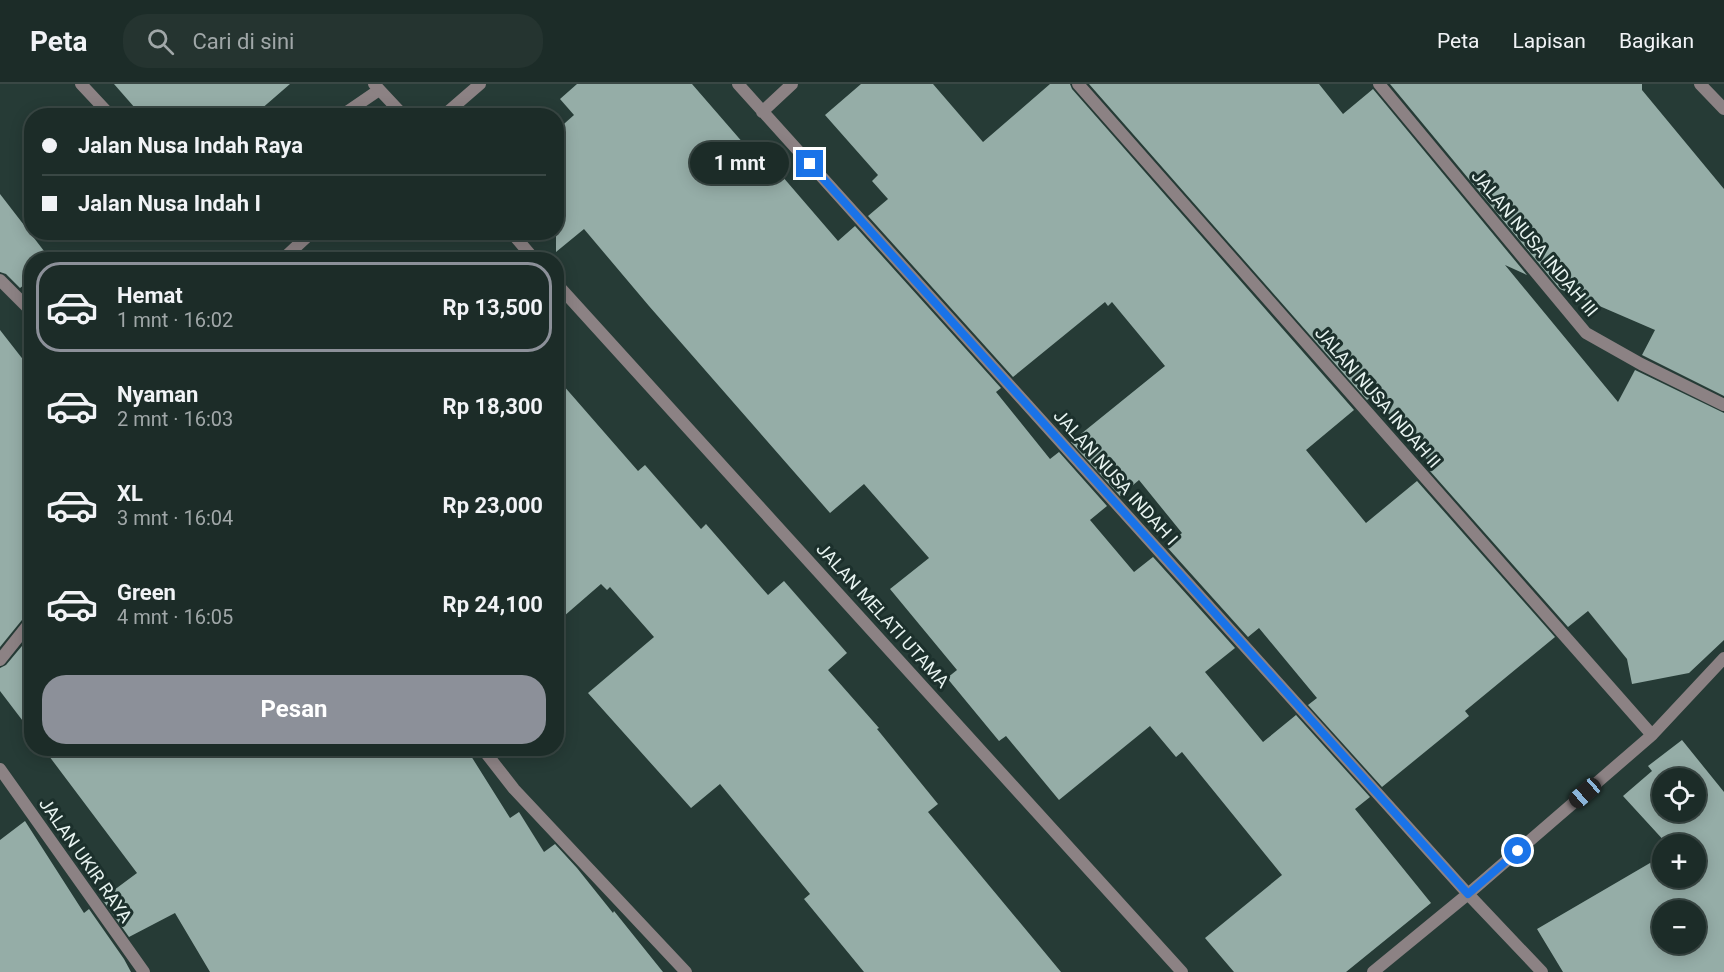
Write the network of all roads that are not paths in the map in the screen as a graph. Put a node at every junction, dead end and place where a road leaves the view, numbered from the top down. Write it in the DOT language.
graph roads {
  1 [pos="81,84"];
  2 [pos="480,84"];
  3 [pos="738,84"];
  4 [pos="792,84"];
  5 [pos="1078,84"];
  6 [pos="1379,84"];
  7 [pos="1700,84"];
  8 [pos="377,87"];
  9 [pos="104,108"];
  10 [pos="351,108"];
  11 [pos="397,108"];
  12 [pos="452,108"];
  13 [pos="1724,109"];
  14 [pos="762,111"];
  15 [pos="303,240"];
  16 [pos="518,240"];
  17 [pos="291,252"];
  18 [pos="528,252"];
  19 [pos="0,280"];
  20 [pos="564,292"];
  21 [pos="24,304"];
  22 [pos="1724,405"];
  23 [pos="24,630"];
  24 [pos="1724,658"];
  25 [pos="0,660"];
  26 [pos="1652,735"];
  27 [pos="488,756"];
  28 [pos="0,770"];
  29 [pos="1468,894"];
  30 [pos="144,972"];
  31 [pos="686,972"];
  32 [pos="1182,972"];
  33 [pos="1373,972"];
  34 [pos="1542,972"];
  1 -- 9 [label="street"];
  2 -- 12 [label="street"];
  3 -- 14 [label="street, JALAN NUSA INDAH I"];
  4 -- 14 [label="street"];
  5 -- 26 [label="street, JALAN NUSA INDAH II"];
  6 -- 22 [label="street, JALAN NUSA INDAH III"];
  7 -- 13 [label="street"];
  8 -- 10 [label="street"];
  8 -- 11 [label="street"];
  14 -- 29 [label="street, JALAN NUSA INDAH I"];
  15 -- 17 [label="street"];
  16 -- 18 [label="street"];
  19 -- 21 [label="street"];
  20 -- 32 [label="street, JALAN MELATI UTAMA"];
  23 -- 25 [label="street"];
  24 -- 26 [label="street"];
  26 -- 29 [label="street"];
  27 -- 31 [label="street"];
  28 -- 30 [label="street, JALAN UKIR RAYA"];
  29 -- 33 [label="street"];
  29 -- 34 [label="street, JALAN NUSA INDAH I"];
}
